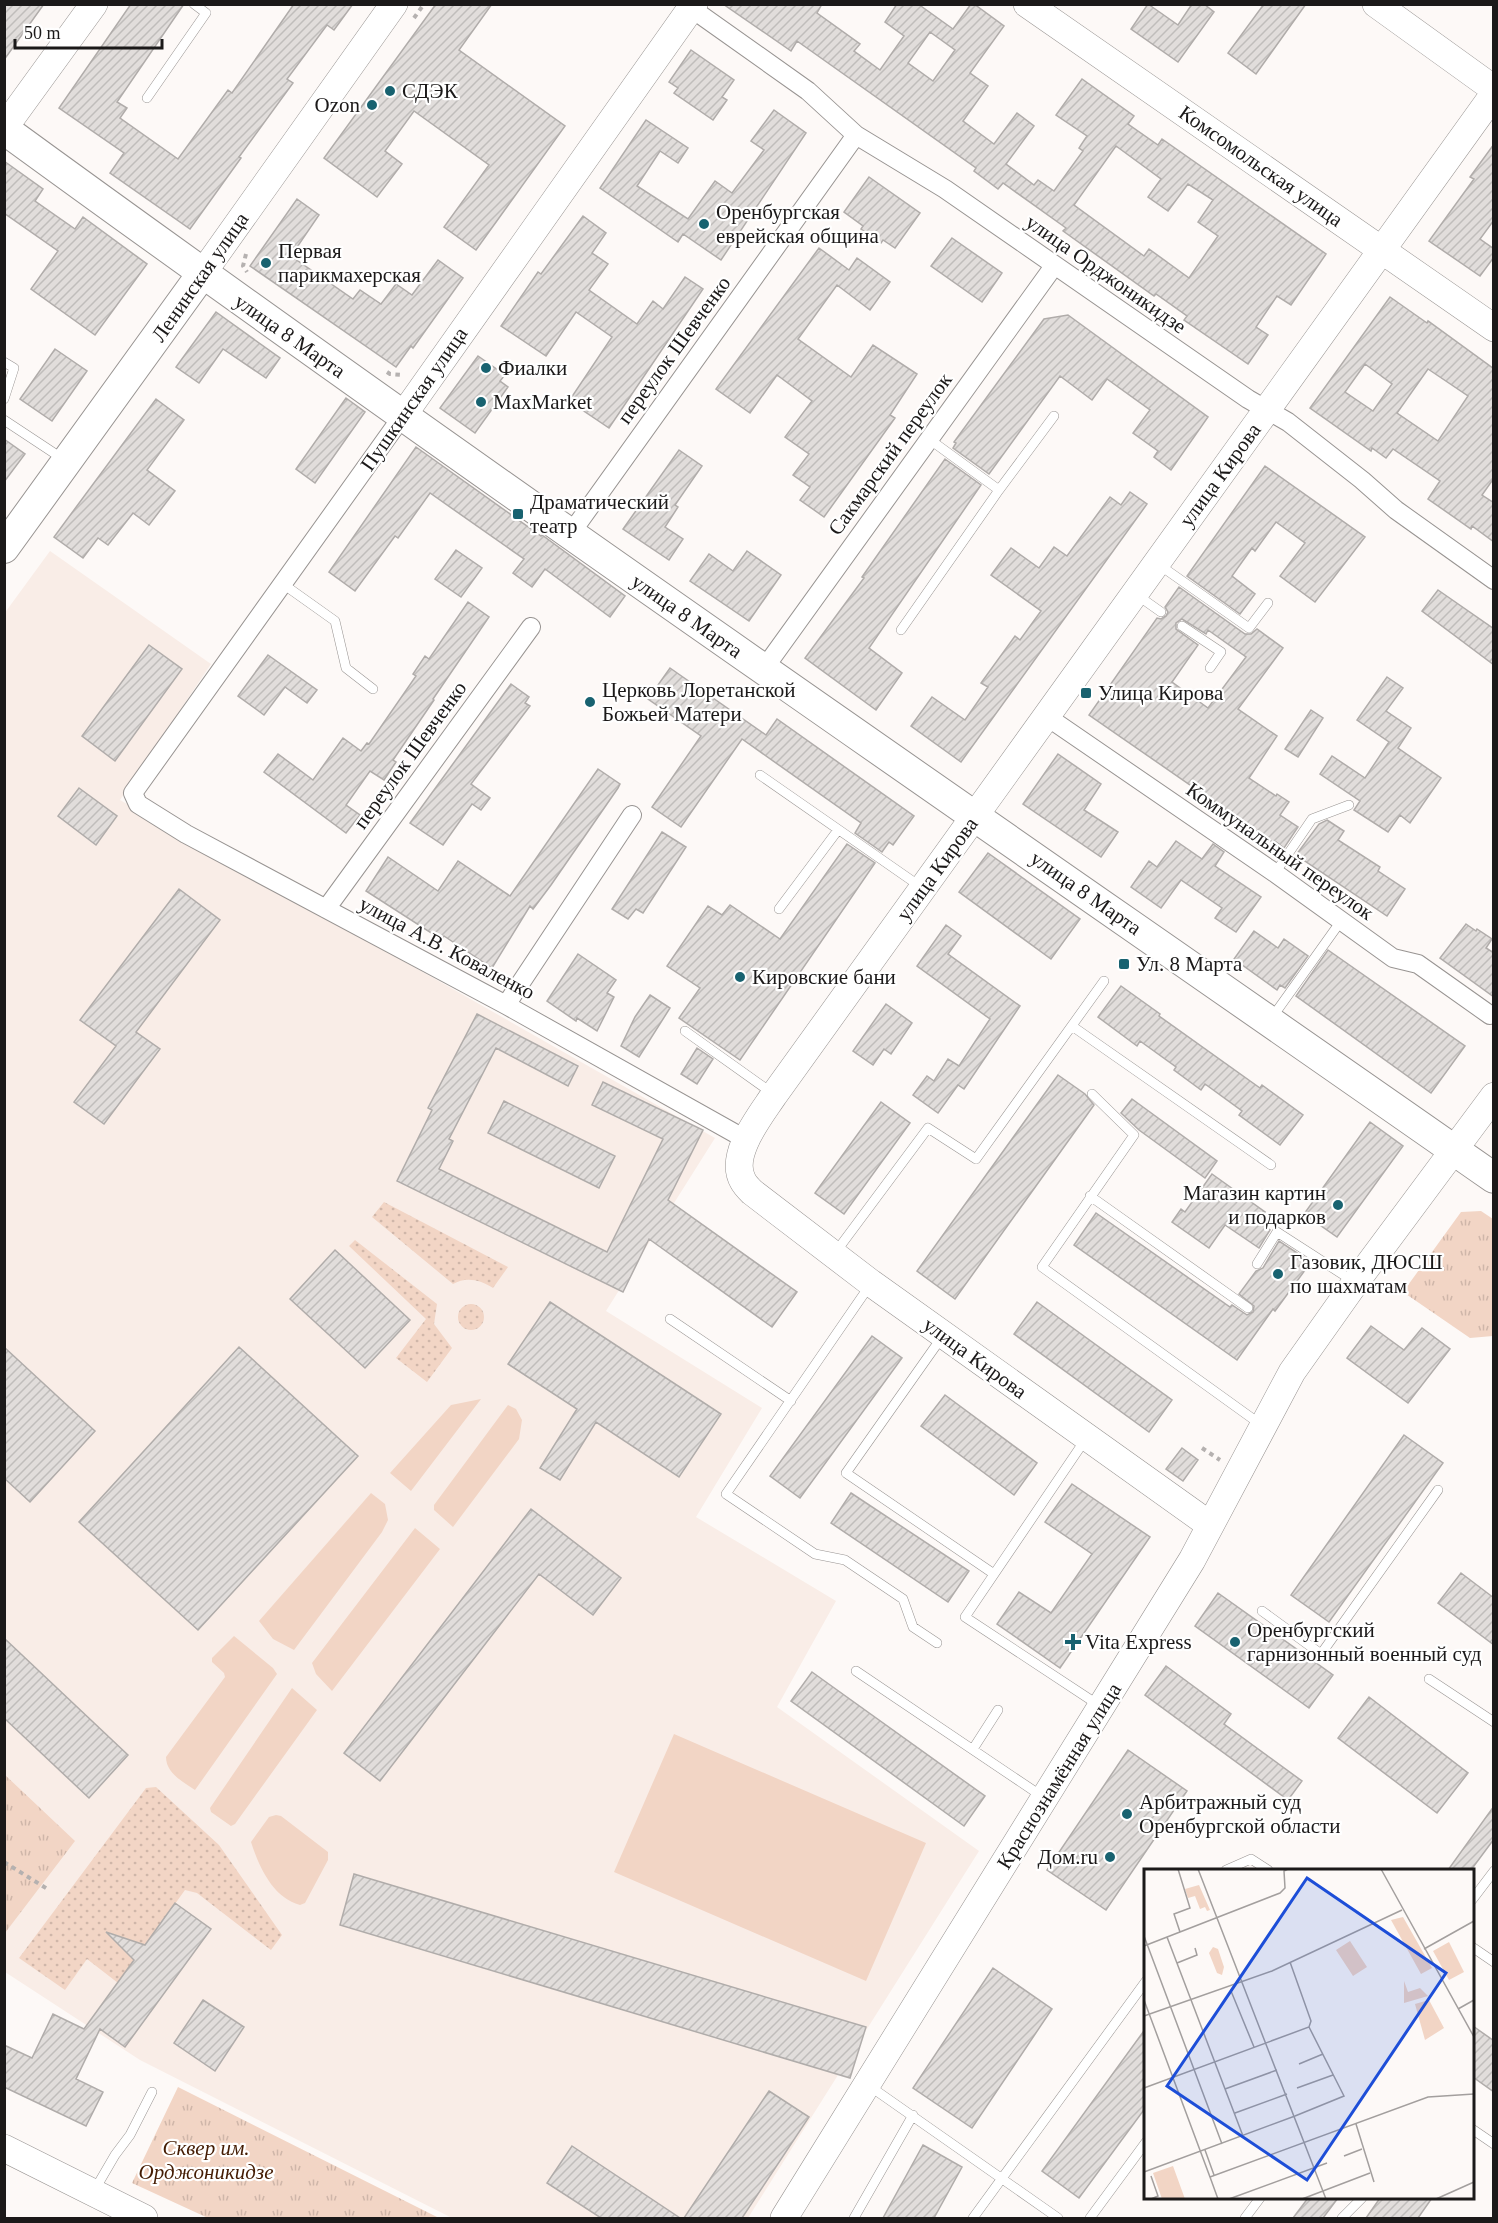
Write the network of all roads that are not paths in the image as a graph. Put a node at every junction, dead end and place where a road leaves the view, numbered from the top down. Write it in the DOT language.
graph roads {
  1 [pos="94,4"];
  2 [pos="194,4"];
  3 [pos="1027,4"];
  4 [pos="1376,4"];
  5 [pos="692,6"];
  6 [pos="402,14"];
  7 [pos="1494,89"];
  8 [pos="1494,94"];
  9 [pos="147,98"];
  10 [pos="4,129"];
  11 [pos="856,135"];
  12 [pos="1383,250"];
  13 [pos="1054,266"];
  14 [pos="202,274"];
  15 [pos="1494,328"];
  16 [pos="4,362"];
  17 [pos="4,399"];
  18 [pos="1267,409"];
  19 [pos="404,414"];
  20 [pos="1054,416"];
  21 [pos="4,420"];
  22 [pos="929,439"];
  23 [pos="68,462"];
  24 [pos="999,490"];
  25 [pos="571,533"];
  26 [pos="4,548"];
  27 [pos="1156,563"];
  28 [pos="1494,580"];
  29 [pos="283,584"];
  30 [pos="1135,594"];
  31 [pos="1268,603"];
  32 [pos="1161,612"];
  33 [pos="1182,626"];
  34 [pos="531,627"];
  35 [pos="901,630"];
  36 [pos="1210,668"];
  37 [pos="763,670"];
  38 [pos="373,689"];
  39 [pos="1046,716"];
  40 [pos="760,775"];
  41 [pos="133,793"];
  42 [pos="1349,805"];
  43 [pos="632,815"];
  44 [pos="976,816"];
  45 [pos="838,830"];
  46 [pos="1275,873"];
  47 [pos="923,888"];
  48 [pos="326,909"];
  49 [pos="779,909"];
  50 [pos="1341,921"];
  51 [pos="1104,981"];
  52 [pos="506,1005"];
  53 [pos="1490,1015"];
  54 [pos="1270,1020"];
  55 [pos="1072,1026"];
  56 [pos="685,1031"];
  57 [pos="1092,1094"];
  58 [pos="774,1095"];
  59 [pos="1494,1096"];
  60 [pos="745,1139"];
  61 [pos="1453,1150"];
  62 [pos="1270,1165"];
  63 [pos="1494,1178"];
  64 [pos="1090,1196"];
  65 [pos="833,1255"];
  66 [pos="1257,1264"];
  67 [pos="872,1283"];
  68 [pos="1355,1283"];
  69 [pos="1248,1308"];
  70 [pos="670,1319"];
  71 [pos="943,1335"];
  72 [pos="791,1401"];
  73 [pos="1262,1426"];
  74 [pos="1087,1438"];
  75 [pos="1438,1490"];
  76 [pos="1210,1525"];
  77 [pos="994,1574"];
  78 [pos="1262,1611"];
  79 [pos="937,1643"];
  80 [pos="856,1671"];
  81 [pos="1429,1678"];
  82 [pos="1102,1707"];
  83 [pos="998,1710"];
  84 [pos="1494,1722"];
  85 [pos="973,1749"];
  86 [pos="1045,1798"];
  87 [pos="1228,1869"];
  88 [pos="1266,1869"];
  89 [pos="1494,1871"];
  90 [pos="1474,1899"];
  91 [pos="1474,1948"];
  92 [pos="1494,1962"];
  93 [pos="1144,1984"];
  94 [pos="866,2084"];
  95 [pos="152,2092"];
  96 [pos="913,2115"];
  97 [pos="1474,2130"];
  98 [pos="1494,2144"];
  99 [pos="1144,2145"];
  100 [pos="4,2148"];
  101 [pos="1002,2178"];
  102 [pos="93,2193"];
  103 [pos="1259,2199"];
  104 [pos="1361,2199"];
  105 [pos="144,2218"];
  106 [pos="784,2218"];
  107 [pos="854,2218"];
  108 [pos="973,2218"];
  109 [pos="1058,2218"];
  110 [pos="1090,2218"];
  111 [pos="1245,2218"];
  112 [pos="1342,2218"];
  1 -- 10 [label="main road"];
  2 -- 9 [label="lane"];
  3 -- 12 [label="main road, Комсомольская улица"];
  4 -- 7 [label="main road"];
  5 -- 11 [label="street, улица Орджоникидзе"];
  5 -- 19 [label="main road, Пушкинская улица"];
  6 -- 14 [label="main road, Ленинская улица"];
  8 -- 12 [label="main road, улица Кирова"];
  10 -- 14 [label="main road, улица 8 Марта"];
  11 -- 13 [label="street, улица Орджоникидзе"];
  11 -- 25 [label="street, переулок Шевченко"];
  12 -- 15 [label="main road, Комсомольская улица"];
  12 -- 18 [label="main road, улица Кирова"];
  13 -- 18 [label="street, улица Орджоникидзе"];
  13 -- 22 [label="street, Сакмарский переулок"];
  14 -- 19 [label="main road, улица 8 Марта"];
  14 -- 23 [label="main road, Ленинская улица"];
  16 -- 17 [label="lane"];
  18 -- 27 [label="main road, улица Кирова"];
  18 -- 28 [label="street, улица Орджоникидзе"];
  19 -- 25 [label="main road, улица 8 Марта"];
  19 -- 29 [label="street, Пушкинская улица"];
  20 -- 24 [label="lane"];
  21 -- 23 [label="lane"];
  22 -- 24 [label="lane"];
  22 -- 37 [label="street, Сакмарский переулок"];
  23 -- 26 [label="main road, Ленинская улица"];
  24 -- 35 [label="lane"];
  25 -- 37 [label="main road, улица 8 Марта"];
  27 -- 30 [label="main road, улица Кирова"];
  27 -- 31 [label="lane"];
  29 -- 38 [label="lane"];
  29 -- 41 [label="street, Пушкинская улица"];
  30 -- 32 [label="lane"];
  30 -- 39 [label="main road, улица Кирова"];
  33 -- 36 [label="lane"];
  34 -- 48 [label="street, переулок Шевченко"];
  37 -- 44 [label="main road, улица 8 Марта"];
  39 -- 44 [label="main road, улица Кирова"];
  39 -- 46 [label="street, Коммунальный переулок"];
  40 -- 45 [label="lane"];
  41 -- 48 [label="street, улица А.В. Коваленко"];
  42 -- 46 [label="lane"];
  43 -- 52 [label="street"];
  44 -- 47 [label="main road, улица Кирова"];
  44 -- 54 [label="main road, улица 8 Марта"];
  45 -- 47 [label="lane"];
  45 -- 49 [label="lane"];
  46 -- 50 [label="street, Коммунальный переулок"];
  47 -- 58 [label="main road, улица Кирова"];
  48 -- 52 [label="street, улица А.В. Коваленко"];
  50 -- 53 [label="street, Коммунальный переулок"];
  50 -- 54 [label="lane"];
  51 -- 55 [label="lane"];
  52 -- 60 [label="street, улица А.В. Коваленко"];
  54 -- 61 [label="main road, улица 8 Марта"];
  55 -- 62 [label="lane"];
  55 -- 65 [label="lane"];
  56 -- 58 [label="lane"];
  57 -- 64 [label="lane"];
  58 -- 60 [label="main road, улица Кирова"];
  59 -- 61 [label="main road, Краснознамённая улица"];
  60 -- 65 [label="main road, улица Кирова"];
  61 -- 63 [label="main road, улица 8 Марта"];
  61 -- 68 [label="main road, Краснознамённая улица"];
  64 -- 69 [label="lane"];
  64 -- 73 [label="lane"];
  65 -- 67 [label="main road, улица Кирова"];
  66 -- 68 [label="lane"];
  67 -- 71 [label="main road, улица Кирова"];
  67 -- 72 [label="lane"];
  68 -- 73 [label="main road, Краснознамённая улица"];
  70 -- 72 [label="lane"];
  71 -- 74 [label="main road, улица Кирова"];
  71 -- 77 [label="lane"];
  72 -- 79 [label="lane"];
  73 -- 76 [label="main road, Краснознамённая улица"];
  74 -- 76 [label="main road, улица Кирова"];
  74 -- 77 [label="lane"];
  75 -- 78 [label="lane"];
  76 -- 82 [label="main road, Краснознамённая улица"];
  77 -- 82 [label="lane"];
  80 -- 85 [label="lane"];
  81 -- 84 [label="lane"];
  82 -- 86 [label="main road, Краснознамённая улица"];
  83 -- 85 [label="lane"];
  85 -- 86 [label="lane"];
  86 -- 94 [label="main road, Краснознамённая улица"];
  87 -- 88 [label="lane"];
  89 -- 90 [label="lane"];
  91 -- 92 [label="lane"];
  93 -- 101 [label="lane"];
  94 -- 96 [label="lane"];
  94 -- 106 [label="main road, Краснознамённая улица"];
  95 -- 102 [label="lane"];
  96 -- 101 [label="lane"];
  96 -- 107 [label="lane"];
  97 -- 98 [label="lane"];
  99 -- 110 [label="lane"];
  100 -- 102 [label="main road"];
  101 -- 108 [label="lane"];
  101 -- 109 [label="lane"];
  102 -- 105 [label="main road"];
  103 -- 111 [label="lane"];
  104 -- 112 [label="lane"];
}
